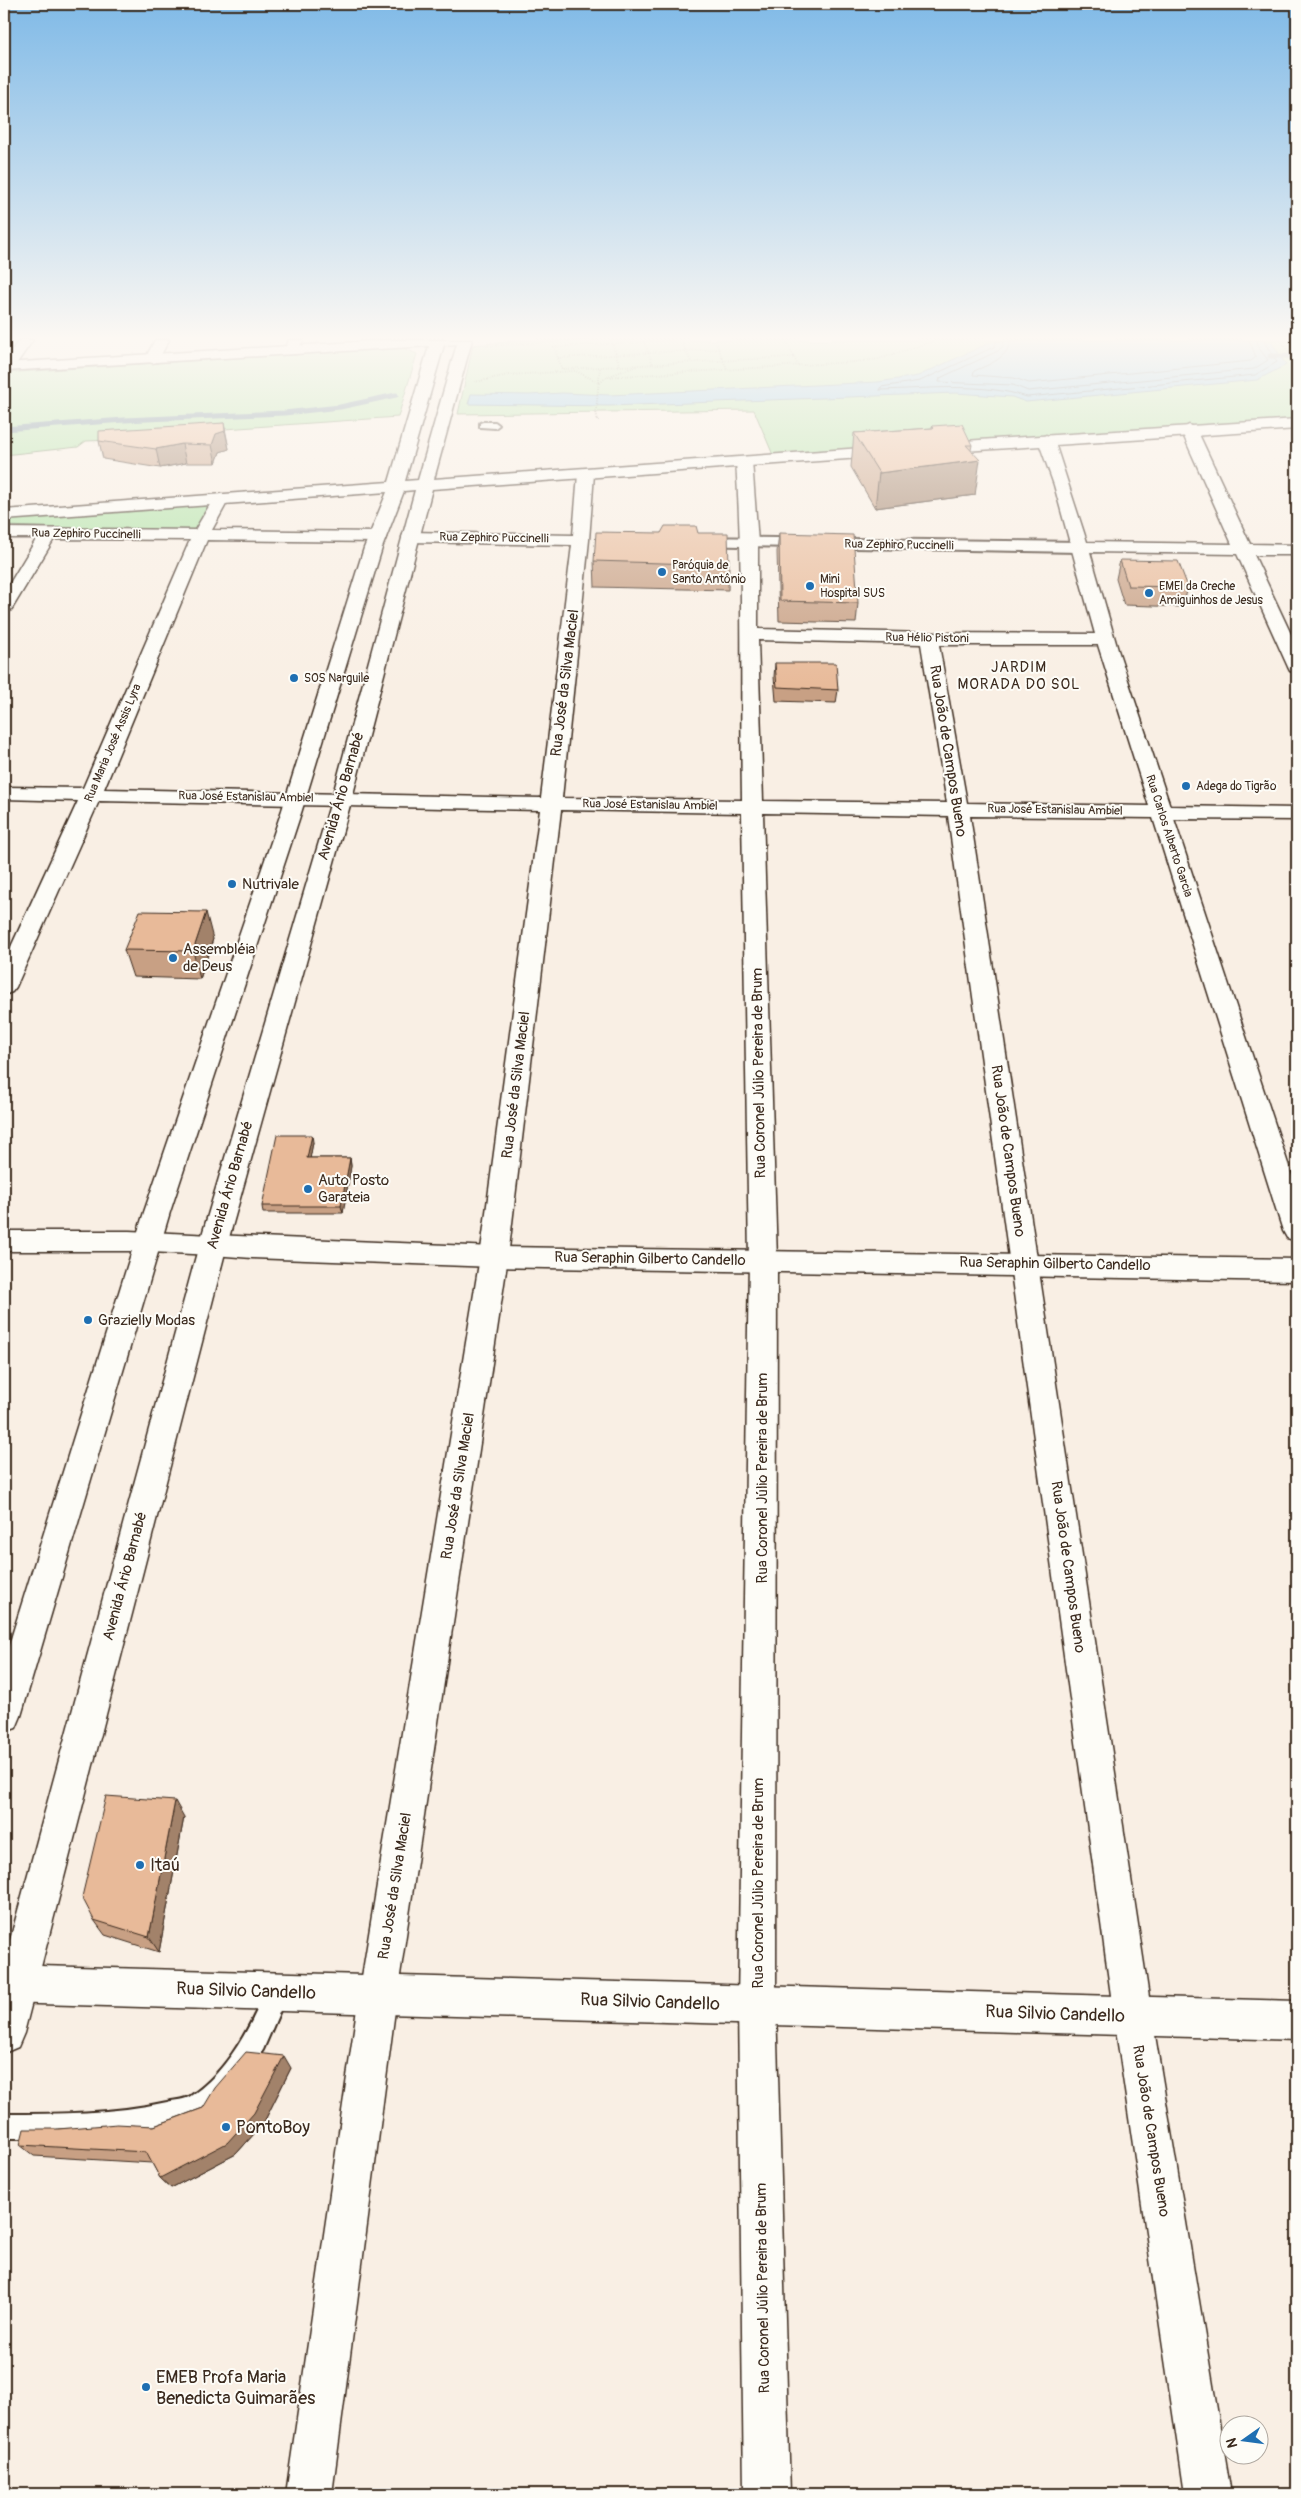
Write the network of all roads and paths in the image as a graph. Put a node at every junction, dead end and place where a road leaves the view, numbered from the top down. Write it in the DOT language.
graph roads {
  1 [pos="403,457"];
  2 [pos="432,457"];
  3 [pos="806,457"];
  4 [pos="1051,457"];
  5 [pos="1201,457"];
  6 [pos="744,461"];
  7 [pos="586,474"];
  8 [pos="425,484"];
  9 [pos="397,487"];
  10 [pos="221,499"];
  11 [pos="4,515"];
  12 [pos="4,533"];
  13 [pos="48,534"];
  14 [pos="202,536"];
  15 [pos="378,537"];
  16 [pos="410,537"];
  17 [pos="591,540"];
  18 [pos="675,541"];
  19 [pos="750,542"];
  20 [pos="1079,548"];
  21 [pos="1245,550"];
  22 [pos="1297,550"];
  23 [pos="4,607"];
  24 [pos="749,634"];
  25 [pos="929,639"];
  26 [pos="1106,640"];
  27 [pos="1297,667"];
  28 [pos="4,793"];
  29 [pos="91,795"];
  30 [pos="296,798"];
  31 [pos="342,798"];
  32 [pos="551,804"];
  33 [pos="753,806"];
  34 [pos="958,809"];
  35 [pos="1161,812"];
  36 [pos="1297,814"];
  37 [pos="4,987"];
  38 [pos="1297,1231"];
  39 [pos="4,1241"];
  40 [pos="148,1243"];
  41 [pos="213,1245"];
  42 [pos="494,1256"];
  43 [pos="763,1260"];
  44 [pos="1025,1263"];
  45 [pos="1297,1270"];
  46 [pos="4,1716"];
  47 [pos="11,1984"];
  48 [pos="277,1992"];
  49 [pos="378,1995"];
  50 [pos="757,2005"];
  51 [pos="1133,2016"];
  52 [pos="1297,2021"];
  53 [pos="4,2033"];
  54 [pos="4,2126"];
  55 [pos="309,2494"];
  56 [pos="767,2494"];
  57 [pos="1208,2494"];
  1 -- 9 [label="street"];
  2 -- 8 [label="street, Avenida Ário Barnabé"];
  3 -- 6 [label="street"];
  4 -- 20 [label="street, Rua Carlos Alberto Garcia"];
  5 -- 21 [label="street"];
  6 -- 7 [label="street"];
  6 -- 19 [label="street, Rua Coronel Júlio Pereira de Brum"];
  7 -- 8 [label="street"];
  7 -- 17 [label="street, Rua José da Silva Maciel"];
  8 -- 9 [label="street"];
  8 -- 16 [label="street, Avenida Ário Barnabé"];
  9 -- 10 [label="street"];
  9 -- 15 [label="street"];
  10 -- 11 [label="street"];
  10 -- 14 [label="street, Rua Maria José Assis Lyra"];
  12 -- 13 [label="street, Rua Zephiro Puccinelli"];
  13 -- 14 [label="street, Rua Zephiro Puccinelli"];
  13 -- 23 [label="street"];
  14 -- 15 [label="street, Rua Zephiro Puccinelli"];
  14 -- 29 [label="street, Rua Maria José Assis Lyra"];
  15 -- 30 [label="street"];
  16 -- 17 [label="street, Rua Zephiro Puccinelli"];
  16 -- 31 [label="street, Avenida Ário Barnabé"];
  17 -- 32 [label="street, Rua José da Silva Maciel"];
  18 -- 19 [label="street, Rua Zephiro Puccinelli"];
  19 -- 20 [label="street, Rua Zephiro Puccinelli"];
  19 -- 24 [label="street, Rua Coronel Júlio Pereira de Brum"];
  20 -- 21 [label="street, Rua Zephiro Puccinelli"];
  20 -- 26 [label="street, Rua Carlos Alberto Garcia"];
  21 -- 22 [label="street, Rua Zephiro Puccinelli"];
  21 -- 27 [label="street"];
  24 -- 25 [label="street, Rua Hélio Pistoni"];
  24 -- 33 [label="street, Rua Coronel Júlio Pereira de Brum"];
  25 -- 26 [label="street, Rua Hélio Pistoni"];
  25 -- 34 [label="street, Rua João de Campos Bueno"];
  26 -- 35 [label="street, Rua Carlos Alberto Garcia"];
  28 -- 29 [label="street, Rua José Estanislau Ambiel"];
  29 -- 30 [label="street, Rua José Estanislau Ambiel"];
  29 -- 37 [label="street, Rua Maria José Assis Lyra"];
  30 -- 31 [label="street, Rua José Estanislau Ambiel"];
  30 -- 40 [label="street"];
  31 -- 32 [label="street, Rua José Estanislau Ambiel"];
  31 -- 41 [label="street, Avenida Ário Barnabé"];
  32 -- 33 [label="street, Rua José Estanislau Ambiel"];
  32 -- 42 [label="street, Rua José da Silva Maciel"];
  33 -- 34 [label="street, Rua José Estanislau Ambiel"];
  33 -- 43 [label="street, Rua Coronel Júlio Pereira de Brum"];
  34 -- 35 [label="street, Rua José Estanislau Ambiel"];
  34 -- 44 [label="street, Rua João de Campos Bueno"];
  35 -- 36 [label="street, Rua José Estanislau Ambiel"];
  35 -- 38 [label="street, Rua Carlos Alberto Garcia"];
  39 -- 40 [label="street, Rua Seraphin Gilberto Candello"];
  40 -- 41 [label="street, Rua Seraphin Gilberto Candello"];
  40 -- 46 [label="street"];
  41 -- 42 [label="street, Rua Seraphin Gilberto Candello"];
  41 -- 47 [label="street, Avenida Ário Barnabé"];
  42 -- 43 [label="street, Rua Seraphin Gilberto Candello"];
  42 -- 49 [label="street, Rua José da Silva Maciel"];
  43 -- 44 [label="street, Rua Seraphin Gilberto Candello"];
  43 -- 50 [label="street, Rua Coronel Júlio Pereira de Brum"];
  44 -- 45 [label="street, Rua Seraphin Gilberto Candello"];
  44 -- 51 [label="street, Rua João de Campos Bueno"];
  47 -- 48 [label="street, Rua Silvio Candello"];
  47 -- 53 [label="street, Avenida Ário Barnabé"];
  48 -- 49 [label="street, Rua Silvio Candello"];
  48 -- 54 [label="lane"];
  49 -- 50 [label="street, Rua Silvio Candello"];
  49 -- 55 [label="street, Rua José da Silva Maciel"];
  50 -- 51 [label="street, Rua Silvio Candello"];
  50 -- 56 [label="street, Rua Coronel Júlio Pereira de Brum"];
  51 -- 52 [label="street, Rua Silvio Candello"];
  51 -- 57 [label="street, Rua João de Campos Bueno"];
}
